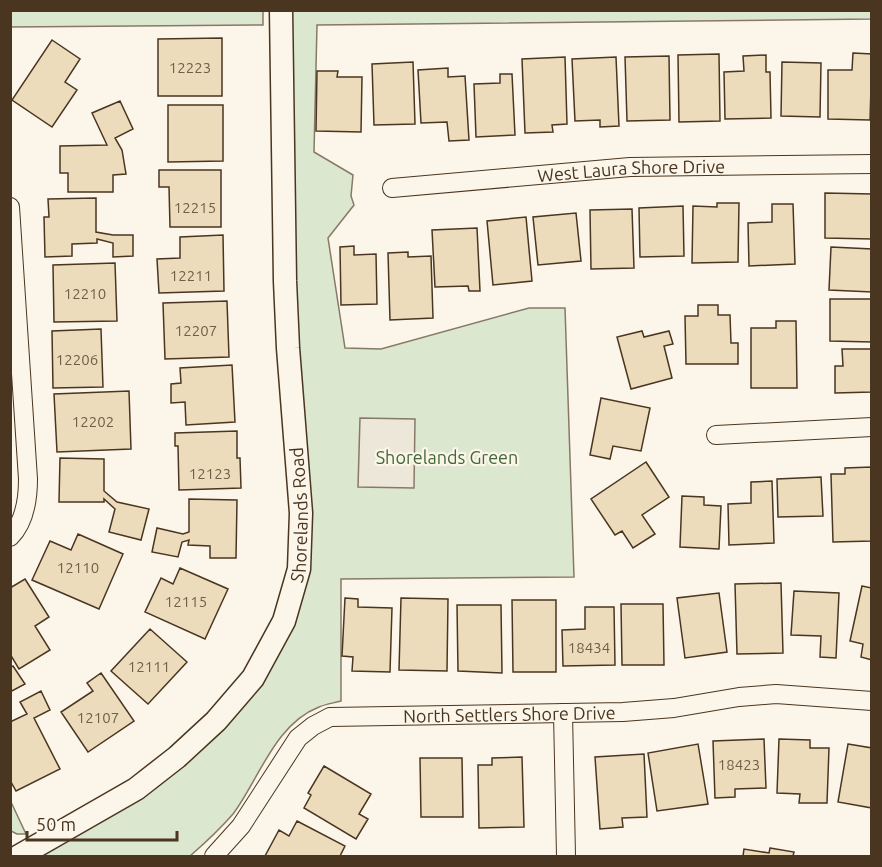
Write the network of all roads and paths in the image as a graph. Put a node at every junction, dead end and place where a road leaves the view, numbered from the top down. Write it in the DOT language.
graph roads {
  1 [pos="281,10"];
  2 [pos="872,164"];
  3 [pos="392,188"];
  4 [pos="10,207"];
  5 [pos="872,428"];
  6 [pos="716,435"];
  7 [pos="10,537"];
  8 [pos="872,701"];
  9 [pos="563,713"];
  10 [pos="19,856"];
  11 [pos="214,856"];
  12 [pos="566,856"];
  1 -- 10 [label="street, Shorelands Road"];
  2 -- 3 [label="street, West Laura Shore Drive"];
  4 -- 7 [label="street"];
  5 -- 6 [label="street"];
  8 -- 9 [label="street, North Settlers Shore Drive"];
  9 -- 11 [label="street, North Settlers Shore Drive"];
  9 -- 12 [label="street"];
}
